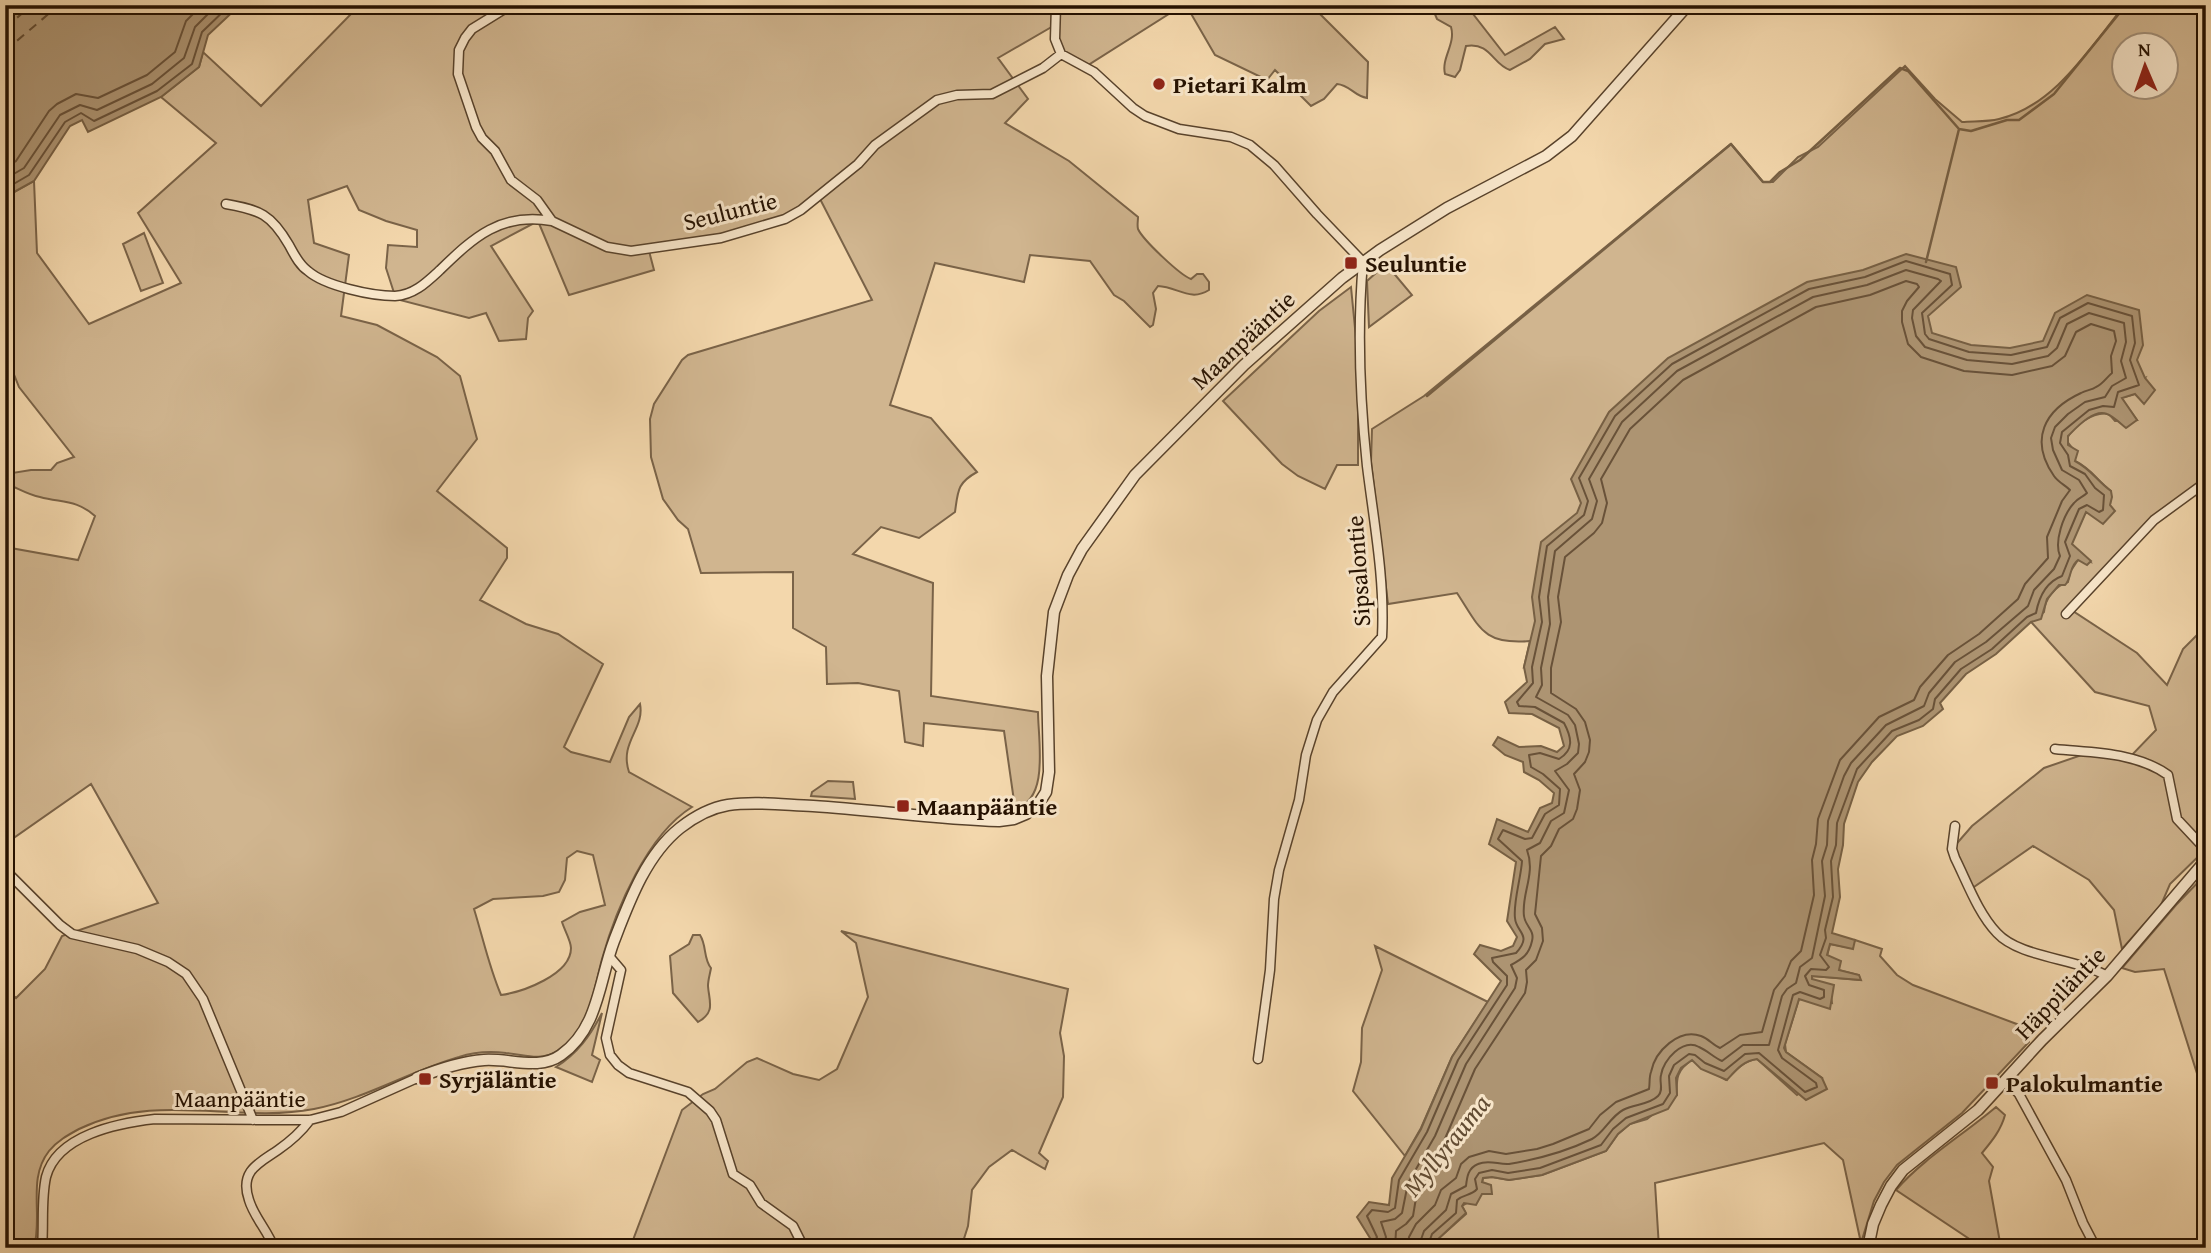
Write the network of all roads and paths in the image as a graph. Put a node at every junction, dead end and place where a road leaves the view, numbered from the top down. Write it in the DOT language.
graph roads {
  1 [pos="511,5"];
  2 [pos="1056,5"];
  3 [pos="1688,5"];
  4 [pos="1061,54"];
  5 [pos="226,204"];
  6 [pos="552,221"];
  7 [pos="1363,262"];
  8 [pos="2206,482"];
  9 [pos="2066,614"];
  10 [pos="2055,749"];
  11 [pos="1955,826"];
  12 [pos="2206,850"];
  13 [pos="2206,860"];
  14 [pos="5,870"];
  15 [pos="609,956"];
  16 [pos="2107,976"];
  17 [pos="1258,1059"];
  18 [pos="417,1078"];
  19 [pos="2006,1080"];
  20 [pos="253,1120"];
  21 [pos="310,1120"];
  22 [pos="42,1248"];
  23 [pos="274,1248"];
  24 [pos="804,1248"];
  25 [pos="1868,1248"];
  26 [pos="2096,1248"];
  1 -- 6 [label="street, Seuluntie"];
  2 -- 4 [label="street"];
  3 -- 7 [label="street, Maanpääntie"];
  4 -- 6 [label="street, Seuluntie"];
  4 -- 7 [label="street"];
  5 -- 6 [label="street"];
  7 -- 15 [label="street, Maanpääntie"];
  7 -- 17 [label="street, Sipsalontie"];
  8 -- 9 [label="street"];
  10 -- 12 [label="street"];
  11 -- 16 [label="street"];
  13 -- 16 [label="street, Häppiläntie"];
  14 -- 20 [label="street"];
  15 -- 18 [label="street, Maanpääntie"];
  15 -- 24 [label="street"];
  16 -- 19 [label="street, Häppiläntie"];
  18 -- 21 [label="street, Maanpääntie"];
  19 -- 25 [label="street, Häppiläntie"];
  19 -- 26 [label="street"];
  20 -- 21 [label="street, Maanpääntie"];
  20 -- 22 [label="street, Maanpääntie"];
  21 -- 23 [label="street"];
}
